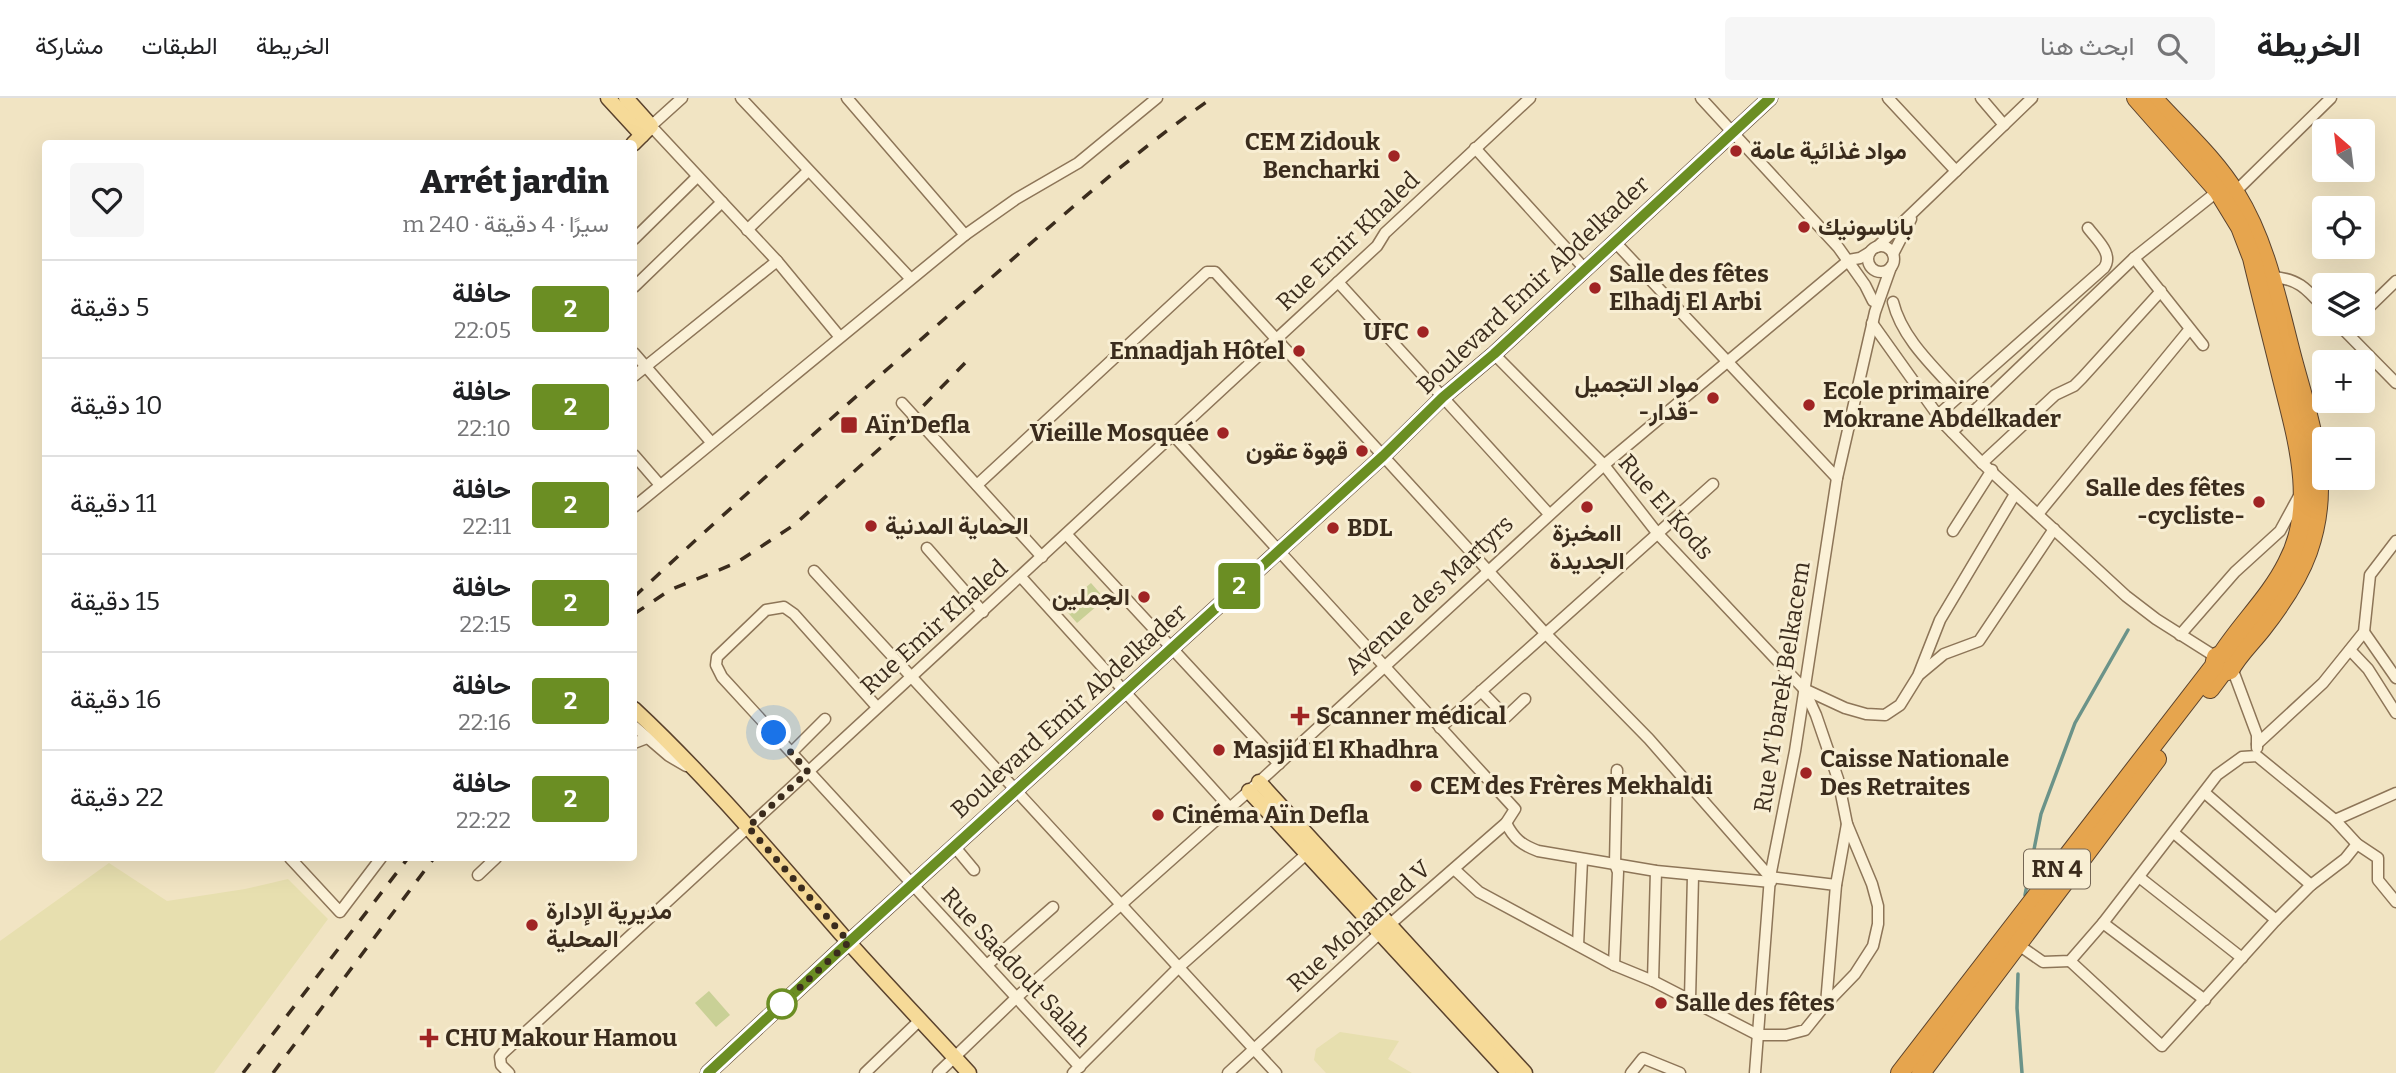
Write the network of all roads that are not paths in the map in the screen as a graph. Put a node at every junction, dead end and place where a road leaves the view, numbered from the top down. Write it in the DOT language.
graph roads {
  1 [pos="608,98"];
  2 [pos="626,98"];
  3 [pos="682,98"];
  4 [pos="741,98"];
  5 [pos="847,98"];
  6 [pos="1157,98"];
  7 [pos="1530,98"];
  8 [pos="1701,98"];
  9 [pos="1770,98"];
  10 [pos="1888,98"];
  11 [pos="1980,98"];
  12 [pos="2032,98"];
  13 [pos="2136,98"];
  14 [pos="2153,98"];
  15 [pos="2331,98"];
  16 [pos="2004,125"];
  17 [pos="1732,132"];
  18 [pos="642,135"];
  19 [pos="1475,148"];
  20 [pos="808,171"];
  21 [pos="1956,171"];
  22 [pos="697,177"];
  23 [pos="2227,191"];
  24 [pos="722,202"];
  25 [pos="1920,205"];
  26 [pos="2088,228"];
  27 [pos="747,230"];
  28 [pos="965,235"];
  29 [pos="637,236"];
  30 [pos="1614,241"];
  31 [pos="1873,249"];
  32 [pos="1893,254"];
  33 [pos="2134,258"];
  34 [pos="1849,260"];
  35 [pos="777,261"];
  36 [pos="1891,267"];
  37 [pos="1584,268"];
  38 [pos="1875,270"];
  39 [pos="2271,277"];
  40 [pos="910,278"];
  41 [pos="2396,281"];
  42 [pos="1338,282"];
  43 [pos="637,284"];
  44 [pos="2161,291"];
  45 [pos="2312,295"];
  46 [pos="2375,301"];
  47 [pos="1893,302"];
  48 [pos="1873,312"];
  49 [pos="2189,330"];
  50 [pos="839,336"];
  51 [pos="2354,336"];
  52 [pos="1275,341"];
  53 [pos="2203,345"];
  54 [pos="1494,354"];
  55 [pos="637,356"];
  56 [pos="1728,363"];
  57 [pos="646,367"];
  58 [pos="637,374"];
  59 [pos="2396,383"];
  60 [pos="1960,396"];
  61 [pos="1443,397"];
  62 [pos="902,403"];
  63 [pos="1938,415"];
  64 [pos="1952,432"];
  65 [pos="1174,436"];
  66 [pos="711,442"];
  67 [pos="1383,456"];
  68 [pos="637,459"];
  69 [pos="1604,465"];
  70 [pos="1987,466"];
  71 [pos="1837,478"];
  72 [pos="1713,484"];
  73 [pos="660,485"];
  74 [pos="977,485"];
  75 [pos="2303,487"];
  76 [pos="2015,494"];
  77 [pos="637,504"];
  78 [pos="1549,514"];
  79 [pos="2038,514"];
  80 [pos="2054,529"];
  81 [pos="1953,531"];
  82 [pos="1658,534"];
  83 [pos="1067,535"];
  84 [pos="2396,541"];
  85 [pos="927,548"];
  86 [pos="1278,550"];
  87 [pos="1042,557"];
  88 [pos="1487,570"];
  89 [pos="814,571"];
  90 [pos="1021,577"];
  91 [pos="983,612"];
  92 [pos="2364,632"];
  93 [pos="1545,634"];
  94 [pos="2180,635"];
  95 [pos="1170,649"];
  96 [pos="2350,650"];
  97 [pos="2223,663"];
  98 [pos="1385,664"];
  99 [pos="1917,676"];
  100 [pos="911,677"];
  101 [pos="2396,678"];
  102 [pos="1804,689"];
  103 [pos="1124,691"];
  104 [pos="1481,691"];
  105 [pos="1525,699"];
  106 [pos="877,707"];
  107 [pos="637,712"];
  108 [pos="2396,713"];
  109 [pos="825,719"];
  110 [pos="637,729"];
  111 [pos="1440,729"];
  112 [pos="647,738"];
  113 [pos="637,742"];
  114 [pos="2257,744"];
  115 [pos="792,752"];
  116 [pos="2257,756"];
  117 [pos="1279,764"];
  118 [pos="1617,770"];
  119 [pos="698,772"];
  120 [pos="808,772"];
  121 [pos="1254,787"];
  122 [pos="1017,790"];
  123 [pos="2204,793"];
  124 [pos="2396,793"];
  125 [pos="1230,807"];
  126 [pos="2335,820"];
  127 [pos="1506,823"];
  128 [pos="1847,824"];
  129 [pos="748,827"];
  130 [pos="2174,833"];
  131 [pos="2357,844"];
  132 [pos="954,846"];
  133 [pos="1312,849"];
  134 [pos="1582,860"];
  135 [pos="293,861"];
  136 [pos="379,861"];
  137 [pos="493,861"];
  138 [pos="1615,864"];
  139 [pos="1454,869"];
  140 [pos="974,870"];
  141 [pos="1656,871"];
  142 [pos="478,874"];
  143 [pos="1693,876"];
  144 [pos="2139,877"];
  145 [pos="1771,880"];
  146 [pos="912,884"];
  147 [pos="1836,885"];
  148 [pos="2311,885"];
  149 [pos="2396,902"];
  150 [pos="1121,905"];
  151 [pos="1054,907"];
  152 [pos="2276,920"];
  153 [pos="2103,923"];
  154 [pos="1385,929"];
  155 [pos="849,942"];
  156 [pos="2017,944"];
  157 [pos="1577,945"];
  158 [pos="2242,958"];
  159 [pos="2070,961"];
  160 [pos="987,965"];
  161 [pos="1614,965"];
  162 [pos="1178,968"];
  163 [pos="1653,981"];
  164 [pos="1017,997"];
  165 [pos="1690,999"];
  166 [pos="2205,1000"];
  167 [pos="1826,1004"];
  168 [pos="920,1020"];
  169 [pos="1758,1035"];
  170 [pos="1254,1050"];
  171 [pos="954,1056"];
  172 [pos="1076,1070"];
  173 [pos="509,1073"];
  174 [pos="708,1073"];
  175 [pos="864,1073"];
  176 [pos="938,1073"];
  177 [pos="969,1073"];
  178 [pos="1228,1073"];
  179 [pos="1276,1073"];
  180 [pos="1509,1073"];
  181 [pos="1525,1073"];
  182 [pos="1631,1073"];
  183 [pos="1680,1073"];
  184 [pos="1755,1073"];
  185 [pos="1900,1073"];
  186 [pos="1921,1073"];
  1 -- 18 [label="main road"];
  2 -- 18 [label="main road"];
  3 -- 18 [label="street"];
  4 -- 20 [label="street"];
  5 -- 28 [label="street"];
  6 -- 28 [label="street"];
  7 -- 19 [label="street, Rue Emir Khaled"];
  8 -- 17 [label="street"];
  9 -- 17 [label="main road, Boulevard Emir Abdelkader"];
  10 -- 21 [label="street"];
  11 -- 16 [label="street"];
  12 -- 16 [label="street"];
  13 -- 23 [label="highway, RN 4"];
  14 -- 23 [label="highway, RN 4"];
  15 -- 23 [label="street"];
  16 -- 21 [label="street"];
  17 -- 30 [label="main road, Boulevard Emir Abdelkader"];
  17 -- 34 [label="street"];
  18 -- 22 [label="street"];
  19 -- 37 [label="street"];
  19 -- 42 [label="street, Rue Emir Khaled"];
  20 -- 27 [label="street"];
  20 -- 40 [label="street"];
  21 -- 25 [label="street"];
  22 -- 24 [label="street"];
  22 -- 29 [label="street"];
  23 -- 33 [label="street"];
  23 -- 39 [label="highway, RN 4"];
  23 -- 75 [label="highway, RN 4"];
  24 -- 27 [label="street"];
  24 -- 43 [label="street"];
  25 -- 31 [label="street"];
  25 -- 32 [label="street"];
  26 -- 60 [label="street"];
  27 -- 35 [label="street"];
  28 -- 40 [label="street"];
  30 -- 37 [label="main road, Boulevard Emir Abdelkader"];
  30 -- 56 [label="street"];
  31 -- 32 [label="street"];
  31 -- 34 [label="street, Avenue des Martyrs"];
  31 -- 38 [label="street"];
  32 -- 36 [label="street"];
  33 -- 44 [label="street"];
  33 -- 64 [label="street"];
  34 -- 38 [label="street"];
  34 -- 48 [label="street"];
  34 -- 56 [label="street, Avenue des Martyrs"];
  35 -- 50 [label="street"];
  35 -- 57 [label="street"];
  36 -- 38 [label="street"];
  36 -- 48 [label="street, Rue M'barek Belkacem"];
  37 -- 54 [label="main road, Boulevard Emir Abdelkader"];
  38 -- 48 [label="street, Rue M'barek Belkacem"];
  39 -- 45 [label="street"];
  39 -- 97 [label="highway, RN 4"];
  40 -- 50 [label="street"];
  41 -- 46 [label="street"];
  42 -- 52 [label="street, Rue Emir Khaled"];
  42 -- 61 [label="street"];
  44 -- 49 [label="street"];
  44 -- 70 [label="street"];
  47 -- 60 [label="street"];
  48 -- 63 [label="street"];
  48 -- 71 [label="street, Rue M'barek Belkacem"];
  49 -- 53 [label="street"];
  49 -- 79 [label="street"];
  50 -- 66 [label="street"];
  51 -- 59 [label="street"];
  52 -- 65 [label="street, Rue Emir Khaled"];
  52 -- 67 [label="street"];
  52 -- 74 [label="street"];
  54 -- 61 [label="main road, Boulevard Emir Abdelkader"];
  54 -- 69 [label="street, Rue El Kods"];
  55 -- 57 [label="street"];
  56 -- 69 [label="street, Avenue des Martyrs"];
  56 -- 71 [label="street"];
  57 -- 58 [label="street"];
  57 -- 66 [label="street"];
  60 -- 63 [label="street"];
  61 -- 67 [label="main road, Boulevard Emir Abdelkader"];
  61 -- 78 [label="street"];
  62 -- 74 [label="street"];
  63 -- 64 [label="street"];
  64 -- 70 [label="street"];
  65 -- 83 [label="street, Rue Emir Khaled"];
  65 -- 86 [label="street"];
  66 -- 73 [label="street"];
  67 -- 86 [label="main road, Boulevard Emir Abdelkader"];
  67 -- 88 [label="street"];
  68 -- 73 [label="street"];
  69 -- 78 [label="street, Avenue des Martyrs"];
  69 -- 82 [label="street, Rue El Kods"];
  70 -- 76 [label="street"];
  70 -- 81 [label="street"];
  71 -- 102 [label="street, Rue M'barek Belkacem"];
  72 -- 82 [label="street"];
  73 -- 77 [label="street"];
  74 -- 87 [label="street"];
  75 -- 94 [label="street"];
  75 -- 97 [label="highway, RN 4"];
  76 -- 79 [label="street"];
  76 -- 99 [label="street"];
  78 -- 88 [label="street, Avenue des Martyrs"];
  79 -- 80 [label="street"];
  80 -- 94 [label="street"];
  80 -- 99 [label="street"];
  82 -- 93 [label="street"];
  82 -- 102 [label="street, Rue El Kods"];
  83 -- 87 [label="street, Rue Emir Khaled"];
  83 -- 95 [label="street"];
  84 -- 92 [label="street"];
  85 -- 91 [label="street"];
  86 -- 95 [label="main road, Boulevard Emir Abdelkader"];
  86 -- 98 [label="street"];
  87 -- 90 [label="street, Rue Emir Khaled"];
  88 -- 93 [label="street"];
  88 -- 98 [label="street, Avenue des Martyrs"];
  89 -- 100 [label="street"];
  90 -- 91 [label="street, Rue Emir Khaled"];
  90 -- 103 [label="street"];
  91 -- 100 [label="street, Rue Emir Khaled"];
  92 -- 96 [label="street"];
  92 -- 101 [label="street"];
  93 -- 104 [label="street"];
  93 -- 145 [label="street"];
  94 -- 97 [label="street"];
  95 -- 103 [label="main road, Boulevard Emir Abdelkader"];
  95 -- 117 [label="street"];
  96 -- 108 [label="street"];
  96 -- 114 [label="street"];
  97 -- 114 [label="street"];
  97 -- 156 [label="highway, RN 4"];
  97 -- 185 [label="highway, RN 4"];
  98 -- 111 [label="street"];
  98 -- 117 [label="street, Avenue des Martyrs"];
  99 -- 102 [label="street"];
  100 -- 106 [label="street, Rue Emir Khaled"];
  100 -- 122 [label="street"];
  102 -- 128 [label="street"];
  102 -- 145 [label="street, Rue M'barek Belkacem"];
  103 -- 122 [label="main road, Boulevard Emir Abdelkader"];
  103 -- 125 [label="street"];
  104 -- 105 [label="street"];
  104 -- 111 [label="street"];
  106 -- 115 [label="street, Rue Saadout Salah"];
  106 -- 120 [label="street, Rue Emir Khaled"];
  107 -- 119 [label="main road"];
  109 -- 115 [label="street"];
  110 -- 112 [label="street"];
  111 -- 127 [label="street, Rue Mohamed V"];
  112 -- 113 [label="street"];
  112 -- 119 [label="street"];
  114 -- 116 [label="street"];
  115 -- 120 [label="street, Rue Saadout Salah"];
  116 -- 123 [label="street"];
  116 -- 126 [label="street"];
  117 -- 121 [label="street, Avenue des Martyrs"];
  118 -- 138 [label="street"];
  119 -- 129 [label="main road"];
  120 -- 129 [label="street, Rue Emir Khaled"];
  120 -- 146 [label="street, Rue Saadout Salah"];
  121 -- 125 [label="street, Avenue des Martyrs"];
  121 -- 133 [label="main road"];
  122 -- 132 [label="main road, Boulevard Emir Abdelkader"];
  122 -- 150 [label="street"];
  123 -- 130 [label="street"];
  123 -- 148 [label="street"];
  124 -- 126 [label="street"];
  125 -- 150 [label="street, Avenue des Martyrs"];
  126 -- 131 [label="street"];
  127 -- 134 [label="street"];
  127 -- 139 [label="street, Rue Mohamed V"];
  128 -- 147 [label="street"];
  128 -- 167 [label="street"];
  129 -- 155 [label="main road"];
  129 -- 173 [label="street, Rue Emir Khaled"];
  130 -- 144 [label="street"];
  130 -- 152 [label="street"];
  131 -- 148 [label="street"];
  131 -- 149 [label="street"];
  132 -- 140 [label="street"];
  132 -- 146 [label="main road, Boulevard Emir Abdelkader"];
  133 -- 154 [label="main road"];
  133 -- 162 [label="street"];
  134 -- 138 [label="street"];
  134 -- 157 [label="street"];
  135 -- 136 [label="street"];
  137 -- 142 [label="street"];
  138 -- 141 [label="street"];
  138 -- 161 [label="street"];
  139 -- 154 [label="street, Rue Mohamed V"];
  139 -- 157 [label="street"];
  141 -- 143 [label="street"];
  141 -- 163 [label="street"];
  143 -- 145 [label="street"];
  143 -- 165 [label="street"];
  144 -- 153 [label="street"];
  144 -- 158 [label="street"];
  145 -- 147 [label="street"];
  145 -- 169 [label="street, Rue M'barek Belkacem"];
  146 -- 155 [label="main road, Boulevard Emir Abdelkader"];
  146 -- 160 [label="street, Rue Saadout Salah"];
  147 -- 167 [label="street"];
  148 -- 152 [label="street"];
  150 -- 162 [label="street"];
  150 -- 164 [label="street, Avenue des Martyrs"];
  151 -- 160 [label="street"];
  152 -- 158 [label="street"];
  153 -- 159 [label="street"];
  153 -- 166 [label="street"];
  154 -- 170 [label="street, Rue Mohamed V"];
  154 -- 180 [label="main road"];
  154 -- 181 [label="main road"];
  155 -- 168 [label="main road"];
  155 -- 174 [label="main road, Boulevard Emir Abdelkader"];
  156 -- 159 [label="street"];
  156 -- 186 [label="highway, RN 4"];
  157 -- 161 [label="street"];
  158 -- 166 [label="street"];
  159 -- 166 [label="street"];
  160 -- 164 [label="street, Rue Saadout Salah"];
  161 -- 163 [label="street"];
  162 -- 170 [label="street"];
  162 -- 172 [label="street"];
  163 -- 165 [label="street"];
  164 -- 171 [label="street, Avenue des Martyrs"];
  164 -- 172 [label="street, Rue Saadout Salah"];
  165 -- 169 [label="street"];
  167 -- 169 [label="street"];
  168 -- 171 [label="main road"];
  168 -- 175 [label="street"];
  169 -- 184 [label="street, Rue M'barek Belkacem"];
  170 -- 178 [label="street, Rue Mohamed V"];
  170 -- 179 [label="street"];
  171 -- 176 [label="street, Avenue des Martyrs"];
  171 -- 177 [label="main road"];
  182 -- 183 [label="street"];
}
